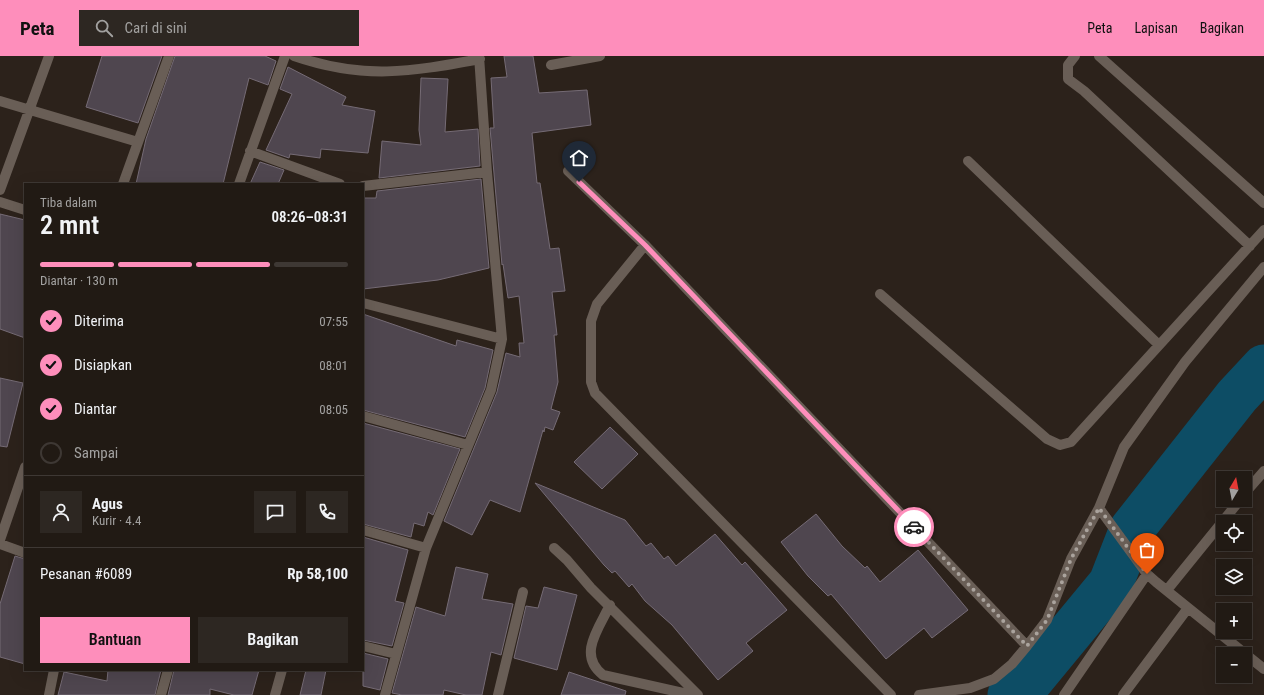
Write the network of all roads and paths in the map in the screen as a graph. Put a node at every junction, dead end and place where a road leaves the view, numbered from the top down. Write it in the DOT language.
graph roads {
  1 [pos="49,56"];
  2 [pos="169,56"];
  3 [pos="284,56"];
  4 [pos="294,56"];
  5 [pos="600,56"];
  6 [pos="1075,56"];
  7 [pos="1099,56"];
  8 [pos="480,57"];
  9 [pos="552,65"];
  10 [pos="0,101"];
  11 [pos="28,109"];
  12 [pos="138,142"];
  13 [pos="250,152"];
  14 [pos="968,160"];
  15 [pos="568,171"];
  16 [pos="487,172"];
  17 [pos="123,183"];
  18 [pos="239,183"];
  19 [pos="337,183"];
  20 [pos="364,186"];
  21 [pos="0,190"];
  22 [pos="0,202"];
  23 [pos="1264,203"];
  24 [pos="24,210"];
  25 [pos="1264,231"];
  26 [pos="645,245"];
  27 [pos="1250,246"];
  28 [pos="1264,267"];
  29 [pos="880,294"];
  30 [pos="364,303"];
  31 [pos="502,338"];
  32 [pos="1159,345"];
  33 [pos="364,416"];
  34 [pos="468,445"];
  35 [pos="24,470"];
  36 [pos="1264,471"];
  37 [pos="1260,482"];
  38 [pos="1234,507"];
  39 [pos="1099,508"];
  40 [pos="364,530"];
  41 [pos="0,540"];
  42 [pos="0,544"];
  43 [pos="426,548"];
  44 [pos="554,548"];
  45 [pos="24,553"];
  46 [pos="1147,574"];
  47 [pos="1166,590"];
  48 [pos="523,592"];
  49 [pos="610,605"];
  50 [pos="1188,608"];
  51 [pos="364,646"];
  52 [pos="1027,646"];
  53 [pos="396,654"];
  54 [pos="1264,669"];
  55 [pos="54,671"];
  56 [pos="168,671"];
  57 [pos="282,671"];
  58 [pos="48,695"];
  59 [pos="161,695"];
  60 [pos="275,695"];
  61 [pos="385,695"];
  62 [pos="498,695"];
  63 [pos="692,695"];
  64 [pos="698,695"];
  65 [pos="891,695"];
  66 [pos="919,695"];
  67 [pos="1064,695"];
  68 [pos="1123,695"];
  1 -- 11 [label="street"];
  2 -- 12 [label="street"];
  3 -- 13 [label="street"];
  4 -- 8 [label="street"];
  5 -- 9 [label="street"];
  6 -- 27 [label="street"];
  7 -- 23 [label="street"];
  8 -- 16 [label="street"];
  10 -- 11 [label="street"];
  11 -- 12 [label="street"];
  11 -- 21 [label="street"];
  12 -- 17 [label="street"];
  13 -- 18 [label="street"];
  13 -- 19 [label="street"];
  14 -- 32 [label="street"];
  15 -- 26 [label="street"];
  16 -- 20 [label="street"];
  16 -- 31 [label="street"];
  22 -- 24 [label="street"];
  25 -- 27 [label="street"];
  26 -- 52 [label="street"];
  26 -- 65 [label="street"];
  27 -- 32 [label="street"];
  28 -- 39 [label="street"];
  29 -- 32 [label="street"];
  30 -- 31 [label="street"];
  31 -- 34 [label="street"];
  33 -- 34 [label="street"];
  34 -- 43 [label="street"];
  35 -- 41 [label="street"];
  36 -- 37 [label="street"];
  38 -- 47 [label="street"];
  39 -- 46 [label="street"];
  39 -- 52 [label="street"];
  40 -- 43 [label="street"];
  42 -- 45 [label="street"];
  43 -- 53 [label="street"];
  44 -- 49 [label="street"];
  46 -- 47 [label="street"];
  46 -- 67 [label="street"];
  47 -- 50 [label="street"];
  48 -- 62 [label="street"];
  49 -- 63 [label="street"];
  49 -- 64 [label="street"];
  50 -- 54 [label="street"];
  50 -- 68 [label="street"];
  51 -- 53 [label="street"];
  52 -- 66 [label="street"];
  53 -- 61 [label="street"];
  55 -- 58 [label="street"];
  56 -- 59 [label="street"];
  57 -- 60 [label="street"];
}
